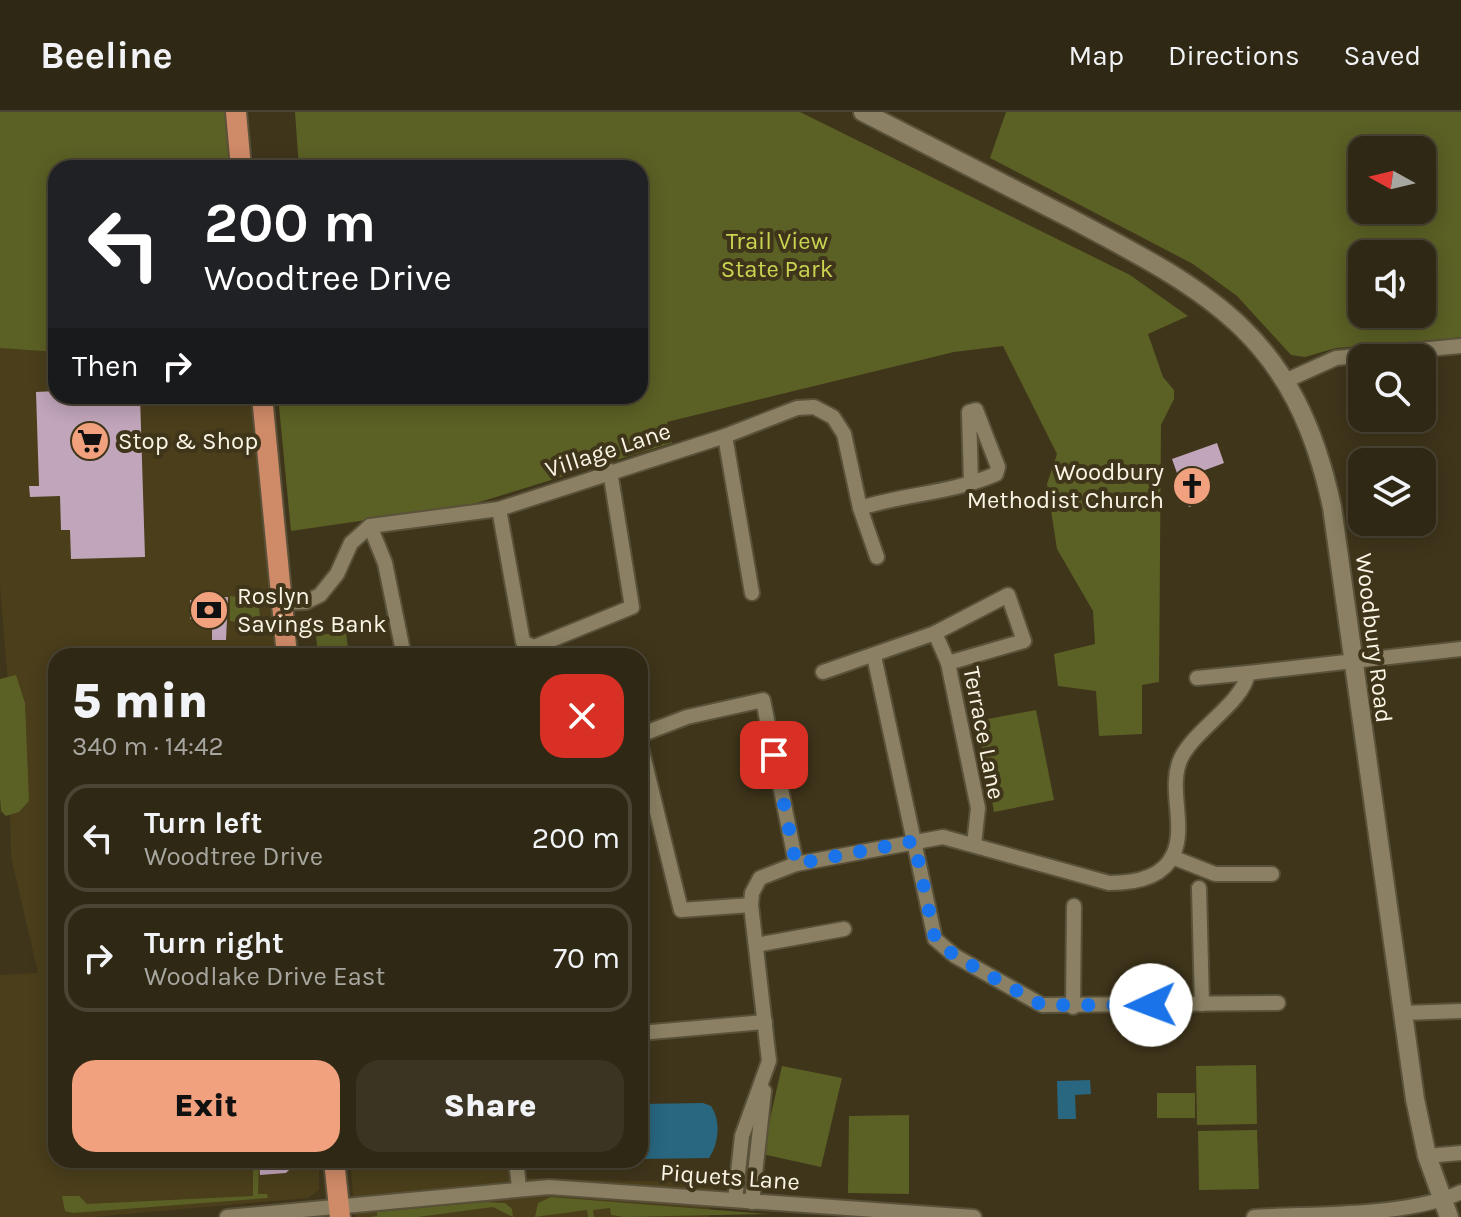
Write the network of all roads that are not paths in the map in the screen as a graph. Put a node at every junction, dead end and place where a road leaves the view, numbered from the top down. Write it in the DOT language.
graph roads {
  1 [pos="236,112"];
  2 [pos="863,112"];
  3 [pos="240,160"];
  4 [pos="1461,346"];
  5 [pos="1285,381"];
  6 [pos="263,404"];
  7 [pos="725,436"];
  8 [pos="610,471"];
  9 [pos="971,483"];
  10 [pos="860,508"];
  11 [pos="499,509"];
  12 [pos="370,526"];
  13 [pos="877,557"];
  14 [pos="752,593"];
  15 [pos="282,603"];
  16 [pos="935,633"];
  17 [pos="286,648"];
  18 [pos="402,648"];
  19 [pos="1461,649"];
  20 [pos="874,656"];
  21 [pos="1351,659"];
  22 [pos="948,663"];
  23 [pos="823,672"];
  24 [pos="1248,673"];
  25 [pos="1197,678"];
  26 [pos="648,732"];
  27 [pos="648,776"];
  28 [pos="914,841"];
  29 [pos="974,845"];
  30 [pos="1172,857"];
  31 [pos="796,864"];
  32 [pos="1272,874"];
  33 [pos="1199,888"];
  34 [pos="751,905"];
  35 [pos="1074,906"];
  36 [pos="844,929"];
  37 [pos="756,945"];
  38 [pos="1278,1003"];
  39 [pos="1202,1004"];
  40 [pos="1073,1007"];
  41 [pos="1461,1011"];
  42 [pos="1402,1013"];
  43 [pos="765,1022"];
  44 [pos="648,1032"];
  45 [pos="765,1077"];
  46 [pos="1461,1153"];
  47 [pos="1427,1156"];
  48 [pos="335,1168"];
  49 [pos="517,1168"];
  50 [pos="519,1187"];
  51 [pos="1461,1192"];
  52 [pos="735,1200"];
  53 [pos="752,1202"];
  54 [pos="1446,1210"];
  55 [pos="339,1212"];
  56 [pos="943,1216"];
  57 [pos="227,1217"];
  58 [pos="974,1217"];
  59 [pos="1254,1217"];
  1 -- 3 [label="main road"];
  2 -- 5 [label="main road, Woodbury Road"];
  4 -- 5 [label="street"];
  5 -- 21 [label="main road, Woodbury Road"];
  6 -- 15 [label="main road"];
  7 -- 8 [label="street, Village Lane"];
  7 -- 10 [label="street, Village Lane"];
  7 -- 14 [label="street"];
  8 -- 11 [label="street, Village Lane"];
  8 -- 11 [label="street"];
  9 -- 10 [label="street"];
  10 -- 13 [label="street, Village Lane"];
  11 -- 12 [label="street, Village Lane"];
  12 -- 15 [label="street"];
  12 -- 18 [label="street"];
  15 -- 17 [label="main road"];
  16 -- 20 [label="street"];
  16 -- 22 [label="street, Terrace Lane"];
  16 -- 22 [label="street"];
  19 -- 21 [label="street"];
  20 -- 23 [label="street"];
  20 -- 28 [label="street"];
  21 -- 24 [label="street"];
  21 -- 42 [label="main road, Woodbury Road"];
  22 -- 29 [label="street, Terrace Lane"];
  24 -- 25 [label="street"];
  24 -- 30 [label="street"];
  26 -- 31 [label="street"];
  27 -- 34 [label="street"];
  28 -- 29 [label="street"];
  28 -- 31 [label="street"];
  28 -- 40 [label="street"];
  29 -- 30 [label="street"];
  30 -- 32 [label="street"];
  31 -- 34 [label="street"];
  33 -- 39 [label="street"];
  34 -- 37 [label="street"];
  35 -- 40 [label="street"];
  36 -- 37 [label="street"];
  37 -- 43 [label="street"];
  38 -- 39 [label="street"];
  39 -- 40 [label="street"];
  41 -- 42 [label="street"];
  42 -- 47 [label="main road, Woodbury Road"];
  43 -- 44 [label="street"];
  43 -- 45 [label="street"];
  45 -- 52 [label="street"];
  45 -- 53 [label="street"];
  46 -- 47 [label="street"];
  47 -- 54 [label="main road, Woodbury Road"];
  48 -- 55 [label="main road"];
  49 -- 50 [label="street"];
  50 -- 52 [label="street, Piquets Lane"];
  50 -- 55 [label="street, Piquets Lane"];
  51 -- 54 [label="street"];
  52 -- 53 [label="street, Piquets Lane"];
  53 -- 56 [label="street, Piquets Lane"];
  54 -- 59 [label="street"];
  55 -- 57 [label="street, Piquets Lane"];
  56 -- 58 [label="street, Piquets Lane"];
}
